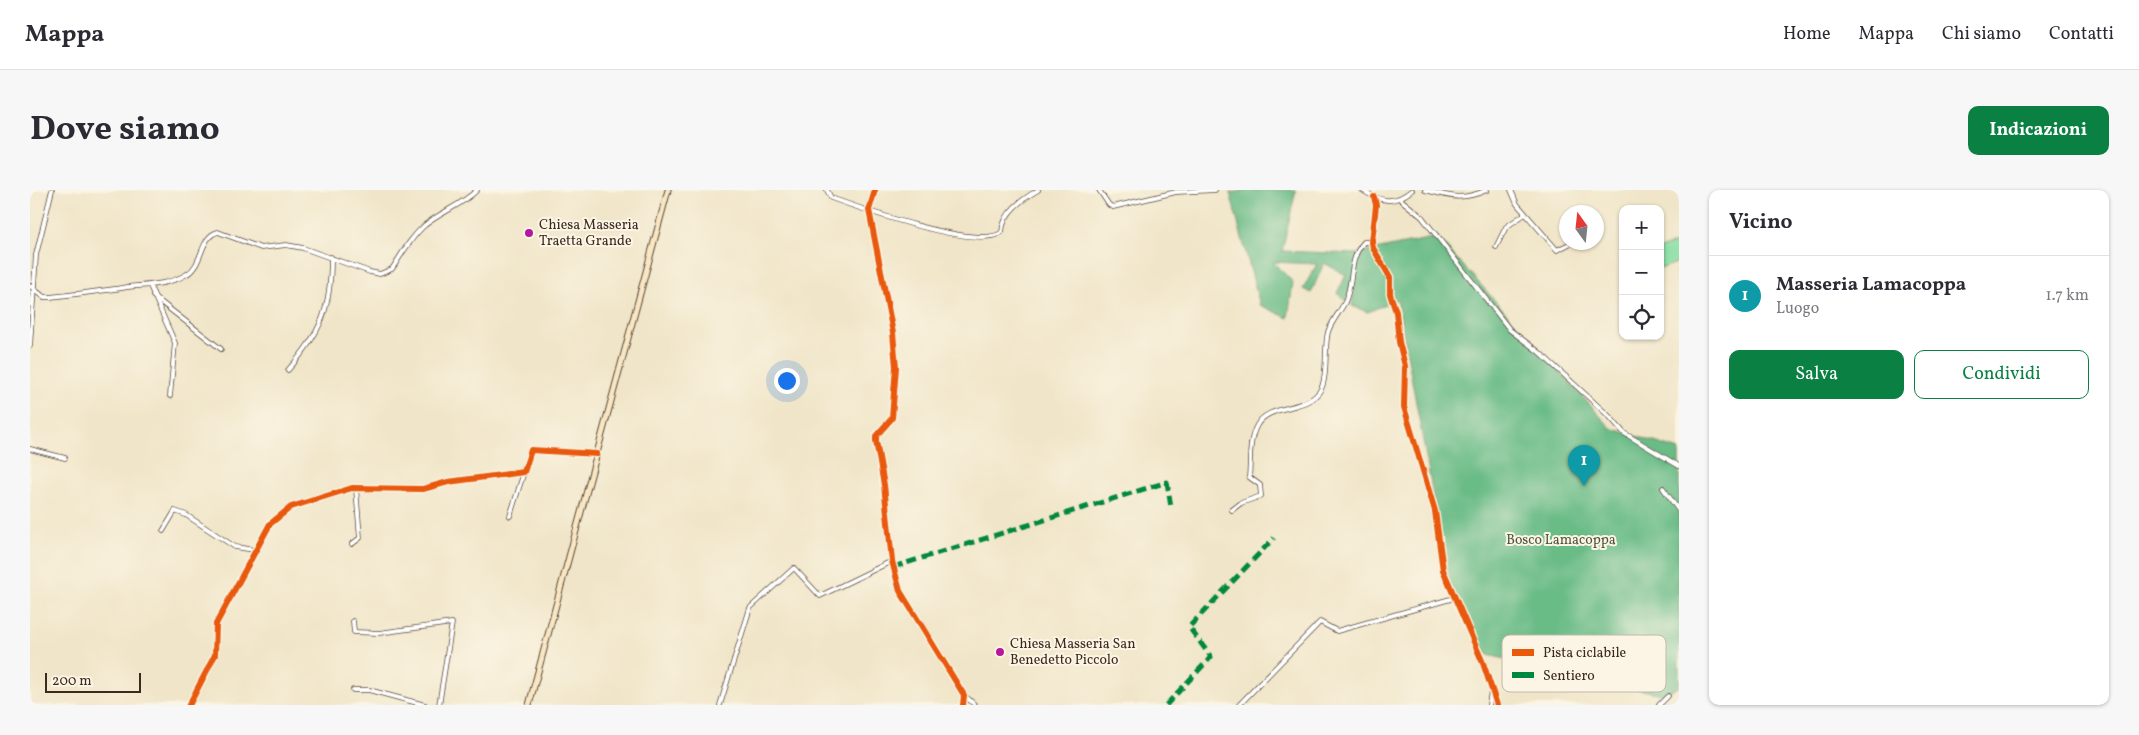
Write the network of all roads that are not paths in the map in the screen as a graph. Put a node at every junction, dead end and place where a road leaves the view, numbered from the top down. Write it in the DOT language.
graph roads {
  1 [pos="52,190"];
  2 [pos="477,190"];
  3 [pos="668,190"];
  4 [pos="827,190"];
  5 [pos="875,190"];
  6 [pos="1038,190"];
  7 [pos="1099,190"];
  8 [pos="1215,190"];
  9 [pos="1362,190"];
  10 [pos="1412,190"];
  11 [pos="1425,190"];
  12 [pos="1488,190"];
  13 [pos="1511,190"];
  14 [pos="1374,197"];
  15 [pos="1400,199"];
  16 [pos="869,210"];
  17 [pos="1525,214"];
  18 [pos="1372,242"];
  19 [pos="1496,247"];
  20 [pos="1559,249"];
  21 [pos="331,257"];
  22 [pos="150,286"];
  23 [pos="31,287"];
  24 [pos="153,296"];
  25 [pos="30,346"];
  26 [pos="221,350"];
  27 [pos="288,370"];
  28 [pos="170,396"];
  29 [pos="30,448"];
  30 [pos="596,454"];
  31 [pos="65,458"];
  32 [pos="1679,466"];
  33 [pos="524,472"];
  34 [pos="356,488"];
  35 [pos="1663,488"];
  36 [pos="1232,510"];
  37 [pos="1679,511"];
  38 [pos="510,516"];
  39 [pos="163,531"];
  40 [pos="352,544"];
  41 [pos="256,550"];
  42 [pos="892,560"];
  43 [pos="1454,598"];
  44 [pos="353,621"];
  45 [pos="1491,688"];
  46 [pos="353,690"];
  47 [pos="964,696"];
  48 [pos="1668,696"];
  49 [pos="1496,703"];
  50 [pos="1489,704"];
  51 [pos="189,705"];
  52 [pos="422,705"];
  53 [pos="439,705"];
  54 [pos="529,705"];
  55 [pos="720,705"];
  56 [pos="963,705"];
  57 [pos="975,705"];
  58 [pos="1239,705"];
  59 [pos="1658,705"];
  1 -- 23 [label="street"];
  2 -- 21 [label="street"];
  3 -- 30 [label="main road"];
  4 -- 16 [label="street"];
  5 -- 16 [label="street"];
  6 -- 16 [label="street"];
  7 -- 8 [label="street"];
  9 -- 14 [label="street"];
  10 -- 15 [label="street"];
  11 -- 12 [label="street"];
  13 -- 17 [label="street"];
  14 -- 15 [label="street"];
  14 -- 18 [label="street"];
  15 -- 32 [label="street"];
  16 -- 42 [label="street"];
  17 -- 19 [label="street"];
  17 -- 20 [label="street"];
  18 -- 36 [label="street"];
  18 -- 43 [label="street"];
  21 -- 22 [label="street"];
  21 -- 27 [label="street"];
  22 -- 23 [label="street"];
  22 -- 24 [label="street"];
  23 -- 25 [label="street"];
  24 -- 26 [label="street"];
  24 -- 28 [label="street"];
  29 -- 31 [label="street"];
  30 -- 33 [label="street"];
  30 -- 54 [label="main road"];
  33 -- 34 [label="street"];
  33 -- 38 [label="street"];
  34 -- 40 [label="street"];
  34 -- 41 [label="street"];
  35 -- 37 [label="street"];
  39 -- 41 [label="street"];
  41 -- 51 [label="street"];
  42 -- 47 [label="street"];
  42 -- 55 [label="street"];
  43 -- 45 [label="street"];
  43 -- 58 [label="street"];
  44 -- 53 [label="street"];
  45 -- 49 [label="street"];
  45 -- 50 [label="street"];
  46 -- 52 [label="street"];
  47 -- 56 [label="street"];
  47 -- 57 [label="street"];
  48 -- 59 [label="street"];
  49 -- 50 [label="street"];
}
